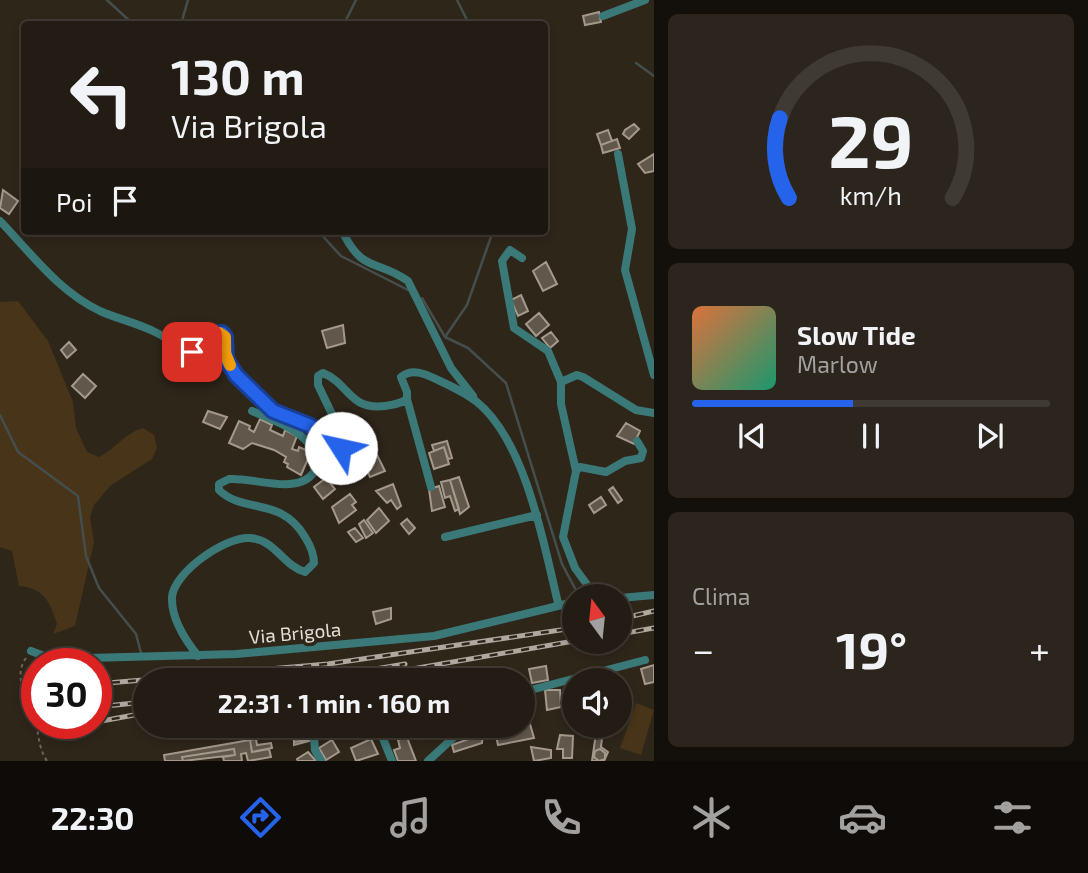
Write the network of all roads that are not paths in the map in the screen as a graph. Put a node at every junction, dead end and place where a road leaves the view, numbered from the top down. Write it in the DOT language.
graph roads {
  1 [pos="645,0"];
  2 [pos="603,16"];
  3 [pos="618,154"];
  4 [pos="0,221"];
  5 [pos="344,235"];
  6 [pos="522,258"];
  7 [pos="654,375"];
  8 [pos="561,382"];
  9 [pos="407,399"];
  10 [pos="479,404"];
  11 [pos="252,411"];
  12 [pos="654,413"];
  13 [pos="637,441"];
  14 [pos="576,471"];
  15 [pos="431,487"];
  16 [pos="537,515"];
  17 [pos="445,537"];
  18 [pos="587,584"];
  19 [pos="654,595"];
  20 [pos="632,597"];
  21 [pos="558,603"];
  22 [pos="562,603"];
  23 [pos="198,656"];
  24 [pos="112,658"];
  25 [pos="645,660"];
  26 [pos="535,689"];
  27 [pos="314,738"];
  28 [pos="383,738"];
  29 [pos="453,738"];
  30 [pos="321,761"];
  31 [pos="392,761"];
  32 [pos="428,761"];
  1 -- 2 [label="street"];
  3 -- 7 [label="street"];
  4 -- 9 [label="street"];
  5 -- 10 [label="street"];
  6 -- 8 [label="street"];
  8 -- 12 [label="street"];
  8 -- 14 [label="street"];
  9 -- 10 [label="street"];
  9 -- 15 [label="street"];
  10 -- 16 [label="street"];
  11 -- 23 [label="street"];
  13 -- 14 [label="street"];
  14 -- 18 [label="street"];
  16 -- 17 [label="street"];
  16 -- 21 [label="street"];
  19 -- 20 [label="street"];
  21 -- 22 [label="street, Via Brigola"];
  21 -- 23 [label="street, Via Brigola"];
  23 -- 24 [label="street, Via Brigola"];
  25 -- 26 [label="street"];
  27 -- 30 [label="street"];
  28 -- 31 [label="street"];
  29 -- 32 [label="street"];
}
